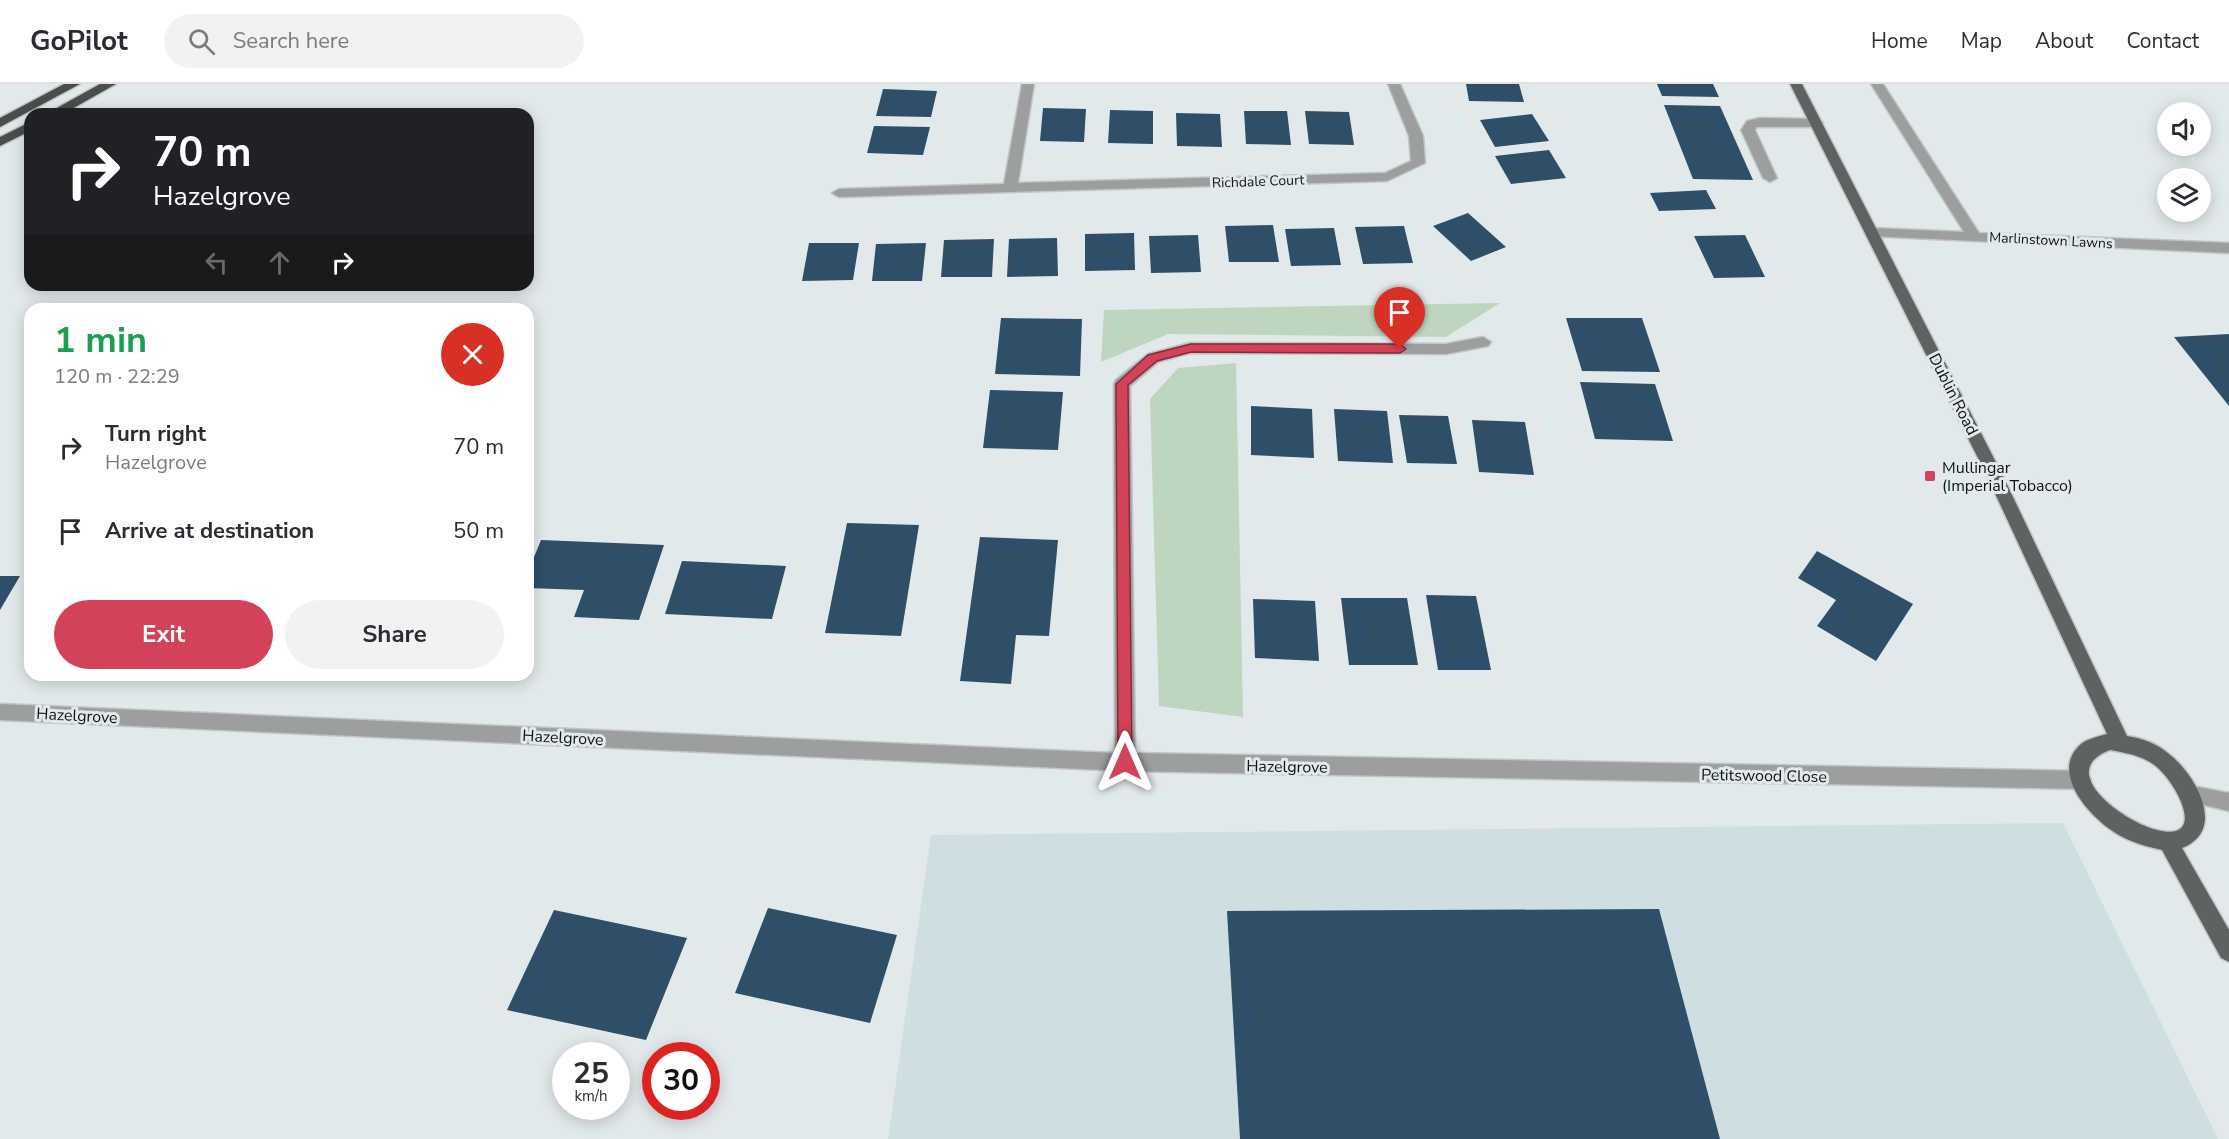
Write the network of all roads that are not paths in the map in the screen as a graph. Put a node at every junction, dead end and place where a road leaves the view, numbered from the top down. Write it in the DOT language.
graph roads {
  1 [pos="74,84"];
  2 [pos="110,84"];
  3 [pos="1028,84"];
  4 [pos="1394,84"];
  5 [pos="1796,84"];
  6 [pos="1877,84"];
  7 [pos="28,108"];
  8 [pos="64,108"];
  9 [pos="24,110"];
  10 [pos="0,123"];
  11 [pos="1816,123"];
  12 [pos="24,129"];
  13 [pos="0,142"];
  14 [pos="1770,178"];
  15 [pos="1010,189"];
  16 [pos="839,193"];
  17 [pos="1873,233"];
  18 [pos="1974,236"];
  19 [pos="2229,248"];
  20 [pos="1484,342"];
  21 [pos="0,712"];
  22 [pos="2120,741"];
  23 [pos="1125,762"];
  24 [pos="1448,770"];
  25 [pos="2081,780"];
  26 [pos="2198,796"];
  27 [pos="2229,801"];
  28 [pos="2168,842"];
  29 [pos="2229,951"];
  1 -- 7 [label="highway"];
  2 -- 8 [label="highway"];
  3 -- 15 [label="street"];
  4 -- 15 [label="street, Richdale Court"];
  5 -- 11 [label="main road, Dublin Road"];
  6 -- 18 [label="street"];
  9 -- 10 [label="highway"];
  11 -- 14 [label="street"];
  11 -- 17 [label="main road, Dublin Road"];
  12 -- 13 [label="highway"];
  15 -- 16 [label="street, Richdale Court"];
  17 -- 18 [label="street, Marlinstown Lawns"];
  17 -- 22 [label="main road, Dublin Road"];
  18 -- 19 [label="street, Marlinstown Lawns"];
  20 -- 23 [label="street"];
  21 -- 23 [label="street, Hazelgrove"];
  22 -- 25 [label="main road"];
  22 -- 26 [label="main road"];
  23 -- 24 [label="street, Hazelgrove"];
  24 -- 25 [label="street, Petitswood Close"];
  25 -- 28 [label="main road"];
  26 -- 27 [label="street"];
  26 -- 28 [label="main road"];
  28 -- 29 [label="main road"];
}
